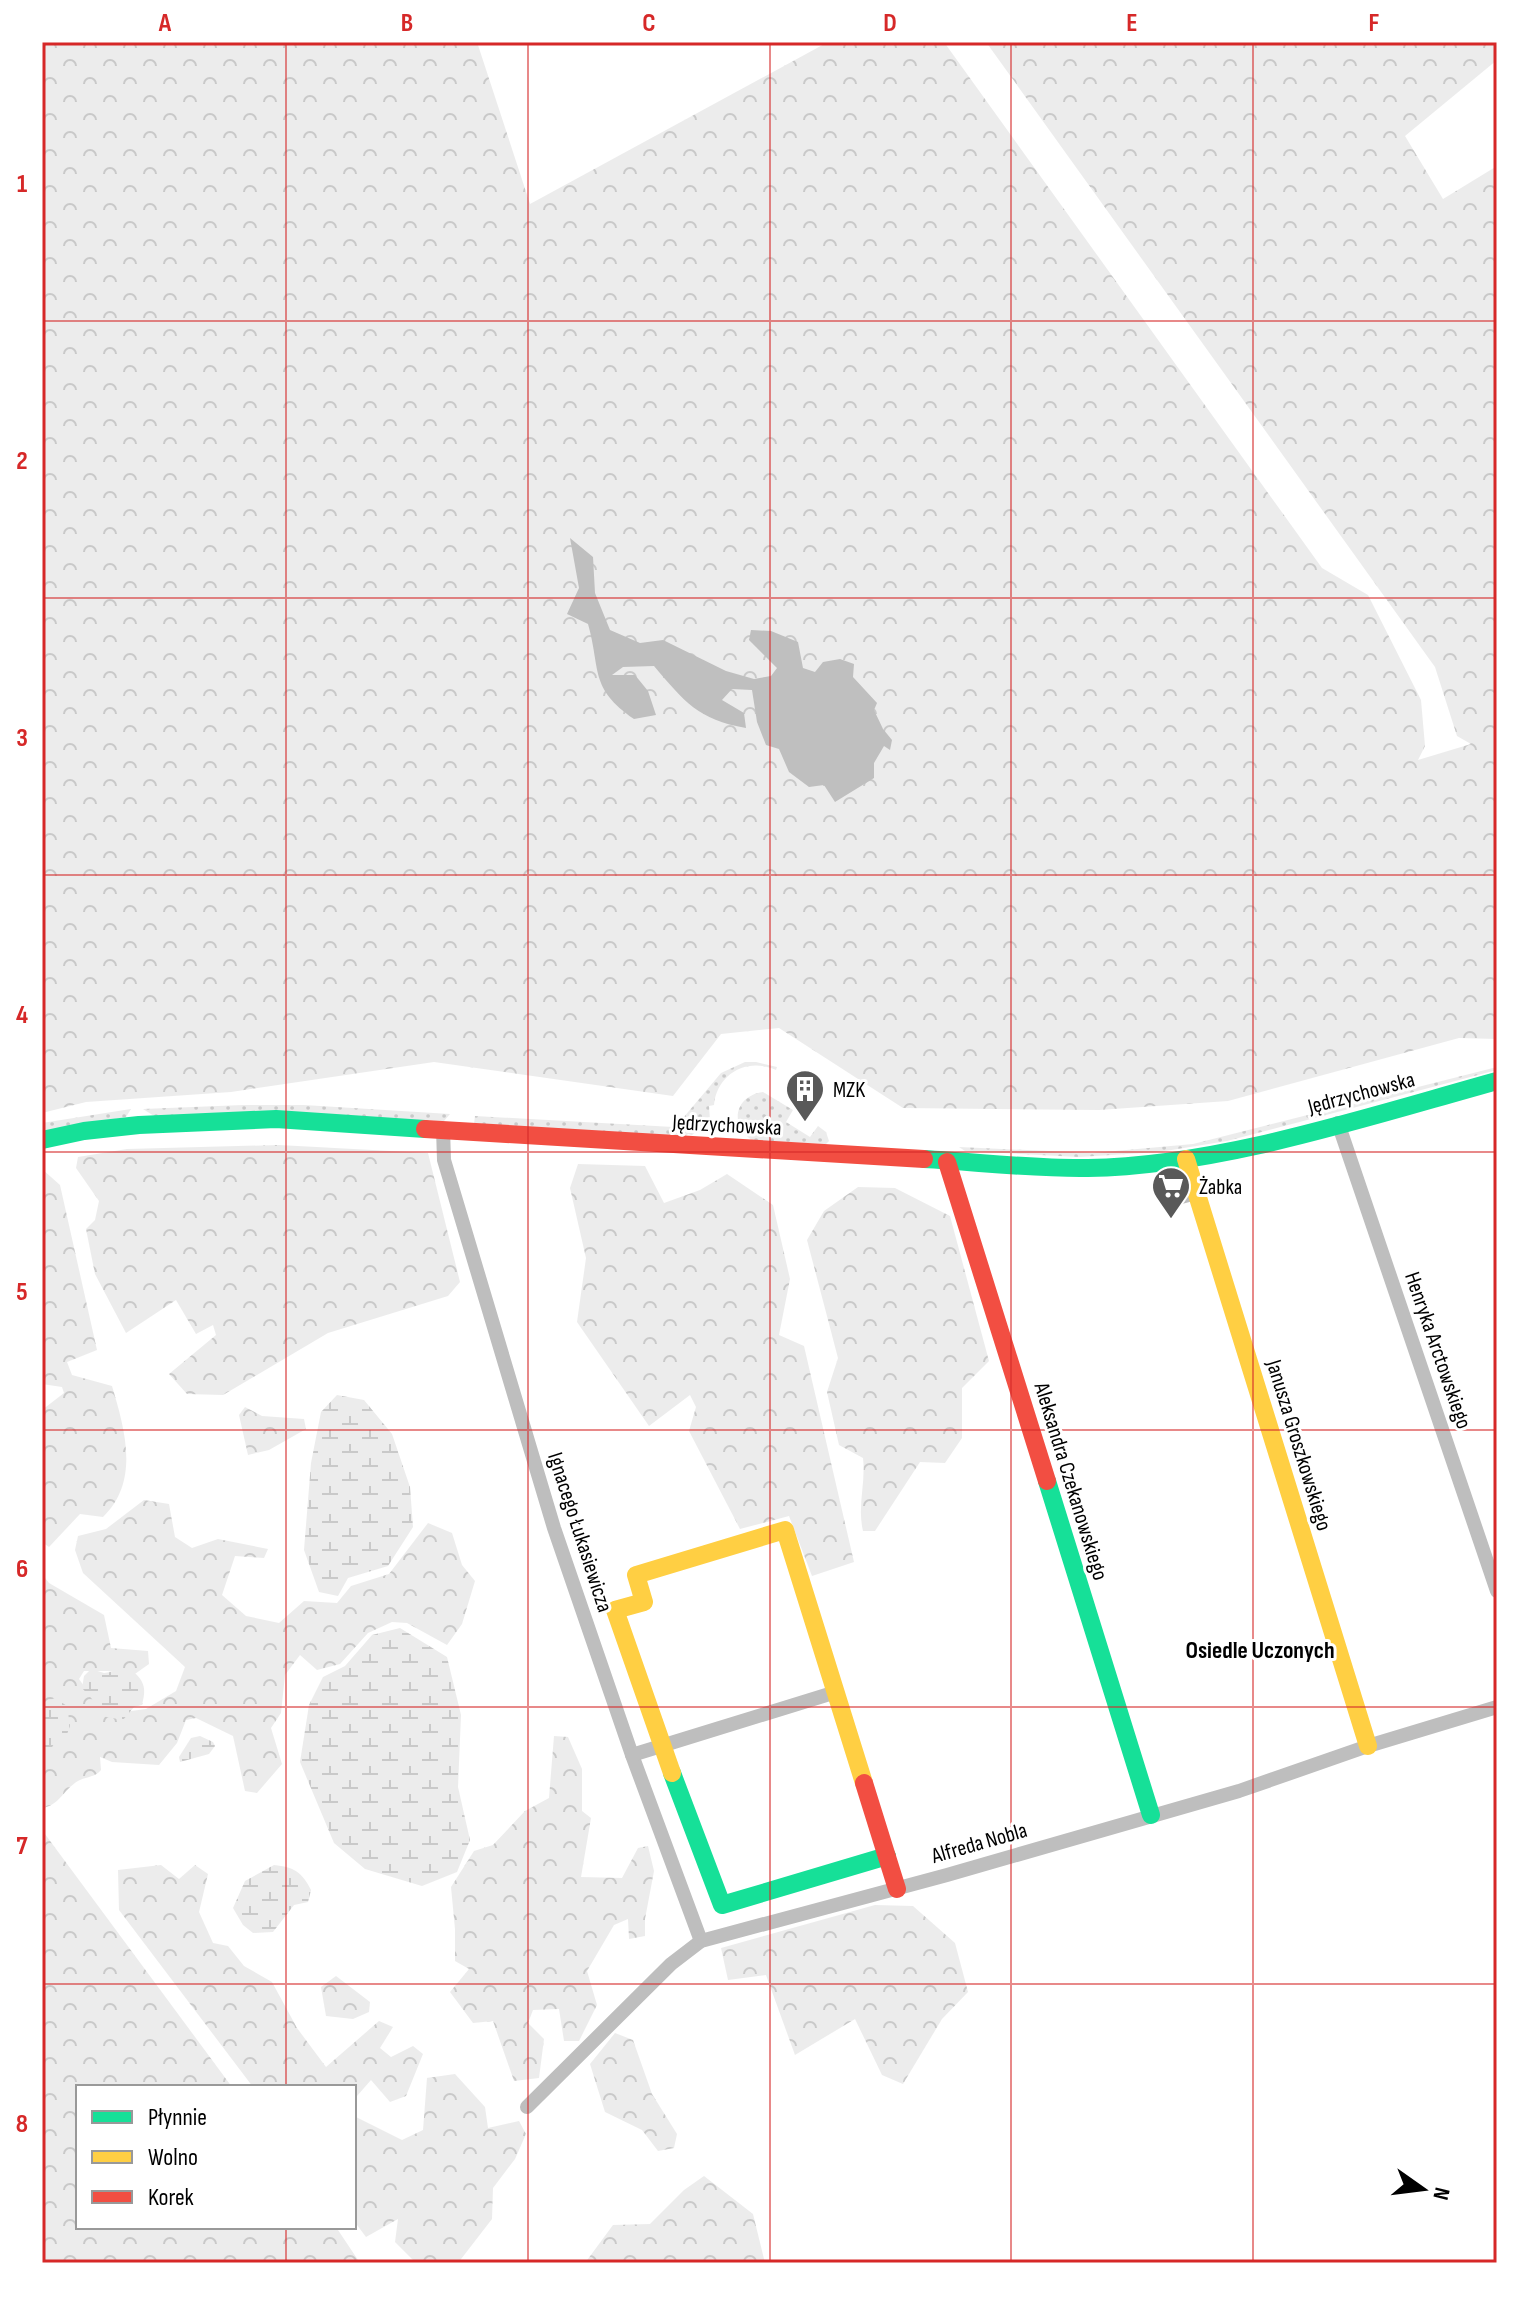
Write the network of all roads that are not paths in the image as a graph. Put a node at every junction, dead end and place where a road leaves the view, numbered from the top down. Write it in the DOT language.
graph roads {
  1 [pos="1497,1081"];
  2 [pos="1338,1123"];
  3 [pos="443,1129"];
  4 [pos="42,1140"];
  5 [pos="1186,1159"];
  6 [pos="947,1162"];
  7 [pos="1196,1193"];
  8 [pos="1170,1200"];
  9 [pos="1497,1591"];
  10 [pos="836,1692"];
  11 [pos="1497,1707"];
  12 [pos="662,1745"];
  13 [pos="1368,1746"];
  14 [pos="632,1755"];
  15 [pos="1151,1815"];
  16 [pos="887,1856"];
  17 [pos="897,1889"];
  18 [pos="701,1941"];
  19 [pos="527,2107"];
  1 -- 2 [label="street, Jędrzychowska"];
  2 -- 5 [label="street, Jędrzychowska"];
  2 -- 9 [label="street, Henryka Arctowskiego"];
  3 -- 4 [label="street, Jędrzychowska"];
  3 -- 6 [label="street, Jędrzychowska"];
  3 -- 14 [label="street, Ignacego Łukasiewicza"];
  5 -- 6 [label="street, Jędrzychowska"];
  5 -- 7 [label="street, Janusza Groszkowskiego"];
  6 -- 15 [label="street, Aleksandra Czekanowskiego"];
  7 -- 8 [label="street"];
  7 -- 13 [label="street, Janusza Groszkowskiego"];
  10 -- 12 [label="street"];
  10 -- 12 [label="street"];
  10 -- 16 [label="street"];
  11 -- 13 [label="street, Alfreda Nobla"];
  12 -- 14 [label="street"];
  12 -- 16 [label="street"];
  13 -- 15 [label="street, Alfreda Nobla"];
  14 -- 18 [label="street, Ignacego Łukasiewicza"];
  15 -- 17 [label="street, Alfreda Nobla"];
  16 -- 17 [label="street"];
  17 -- 18 [label="street, Alfreda Nobla"];
  18 -- 19 [label="street, Alfreda Nobla"];
}
